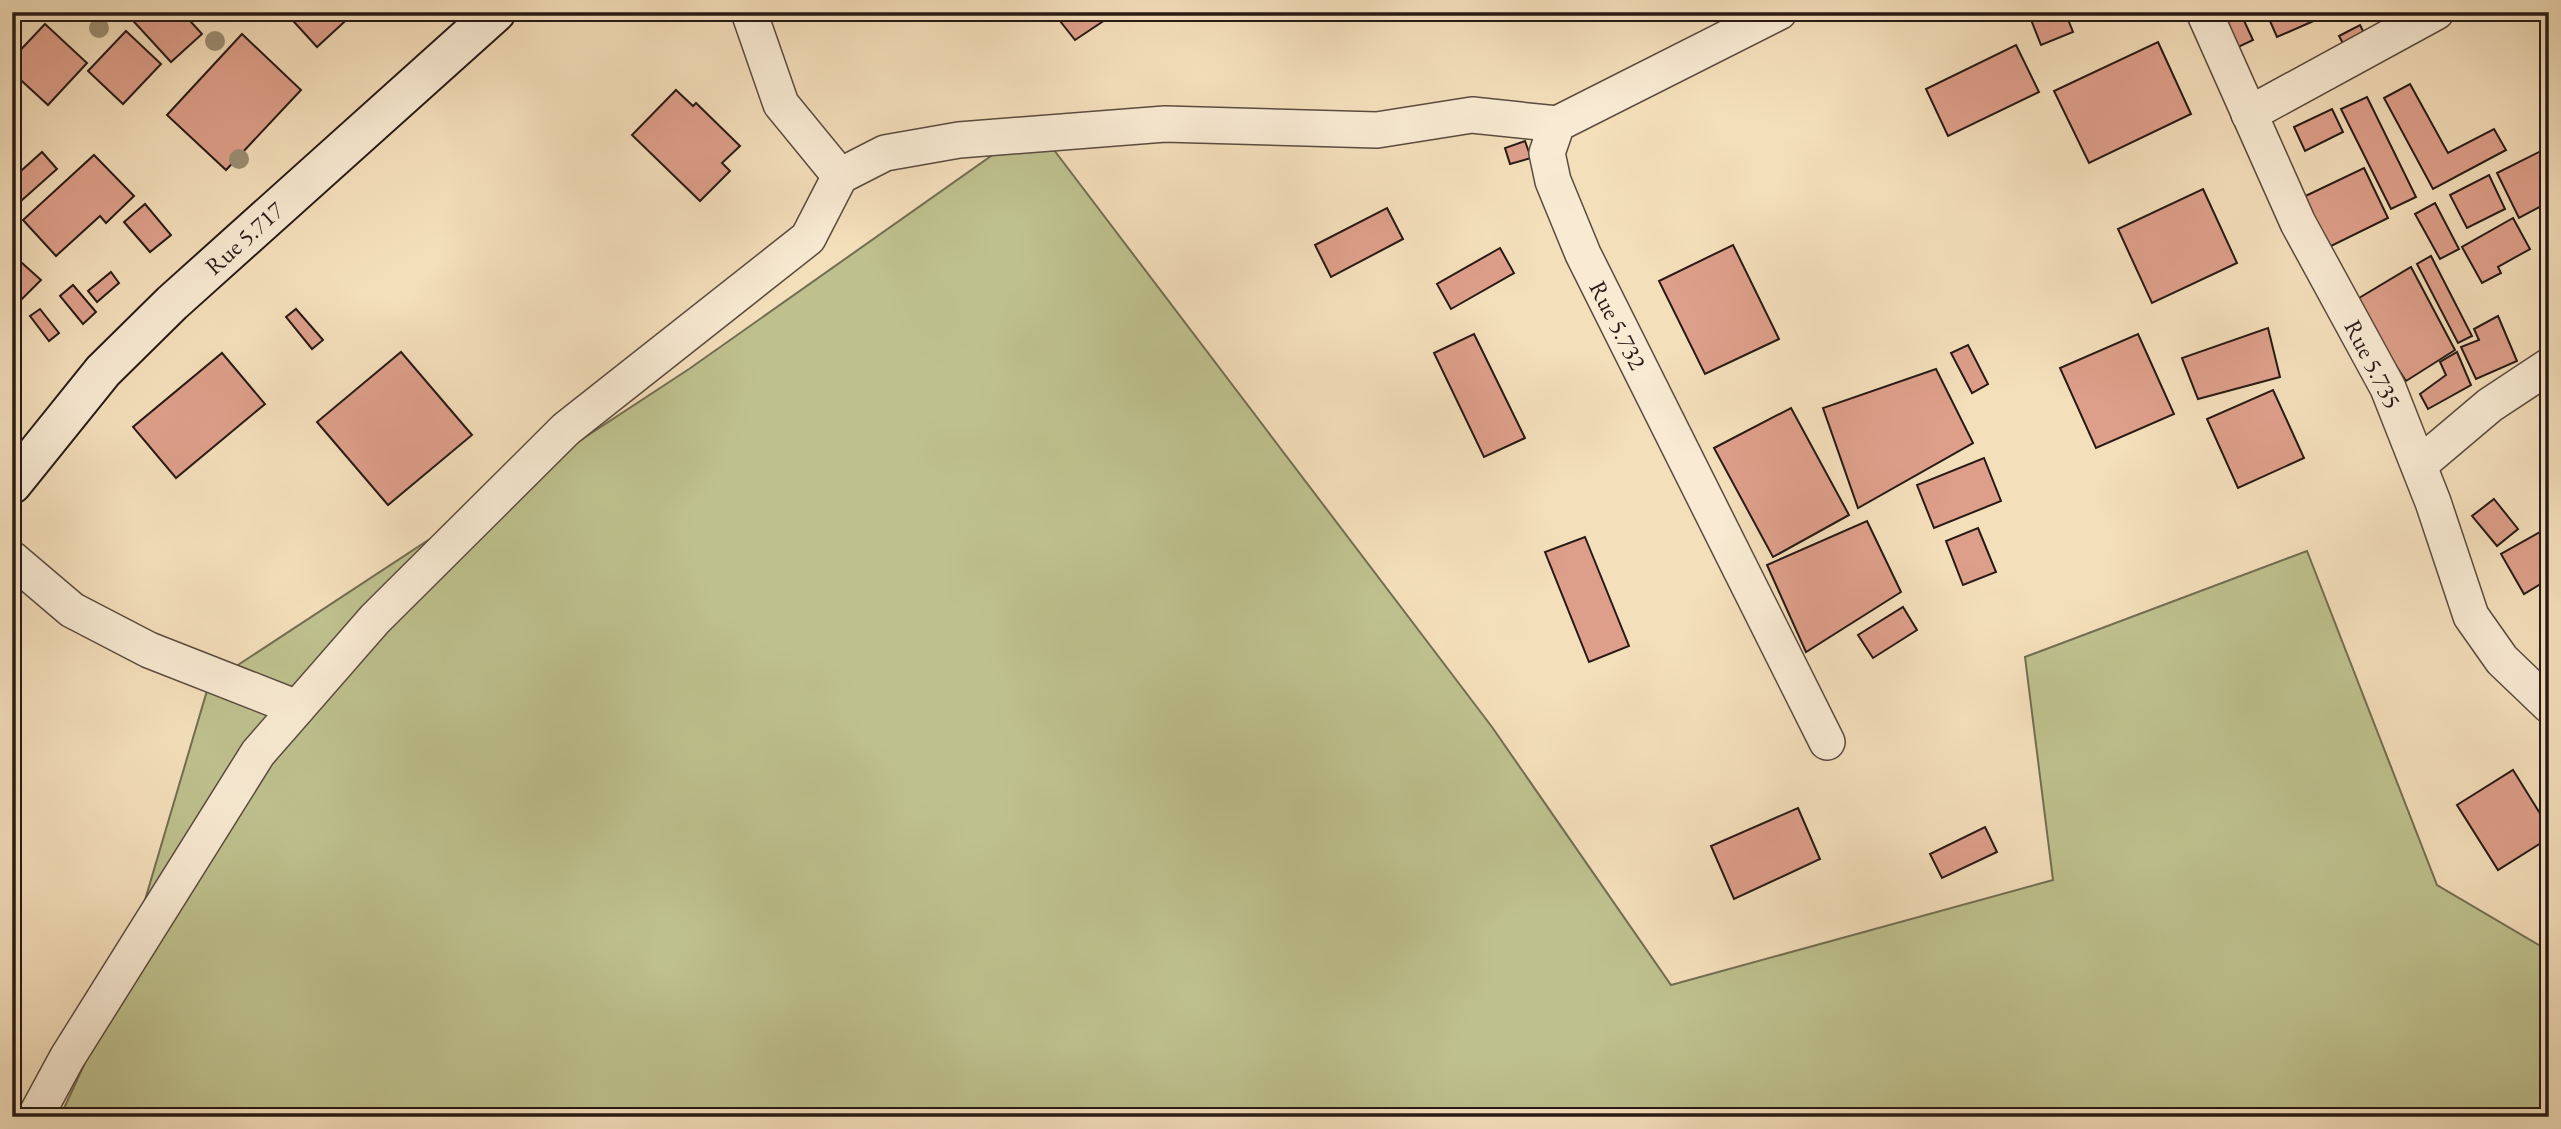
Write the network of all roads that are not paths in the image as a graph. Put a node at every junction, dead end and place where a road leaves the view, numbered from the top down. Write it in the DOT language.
graph roads {
  1 [pos="496,12"];
  2 [pos="749,12"];
  3 [pos="1779,12"];
  4 [pos="2204,12"];
  5 [pos="2436,12"];
  6 [pos="2249,114"];
  7 [pos="1557,124"];
  8 [pos="840,176"];
  9 [pos="2549,366"];
  10 [pos="2419,465"];
  11 [pos="12,484"];
  12 [pos="12,559"];
  13 [pos="2549,705"];
  14 [pos="297,708"];
  15 [pos="1827,742"];
  16 [pos="35,1117"];
  1 -- 11 [label="street, Rue 5.717"];
  2 -- 8 [label="street"];
  3 -- 7 [label="street"];
  4 -- 6 [label="street, Rue 5.735"];
  5 -- 6 [label="street"];
  6 -- 10 [label="street, Rue 5.735"];
  7 -- 8 [label="street"];
  7 -- 15 [label="street, Rue 5.732"];
  8 -- 14 [label="street"];
  9 -- 10 [label="street"];
  10 -- 13 [label="street, Rue 5.735"];
  12 -- 14 [label="street"];
  14 -- 16 [label="street"];
}
